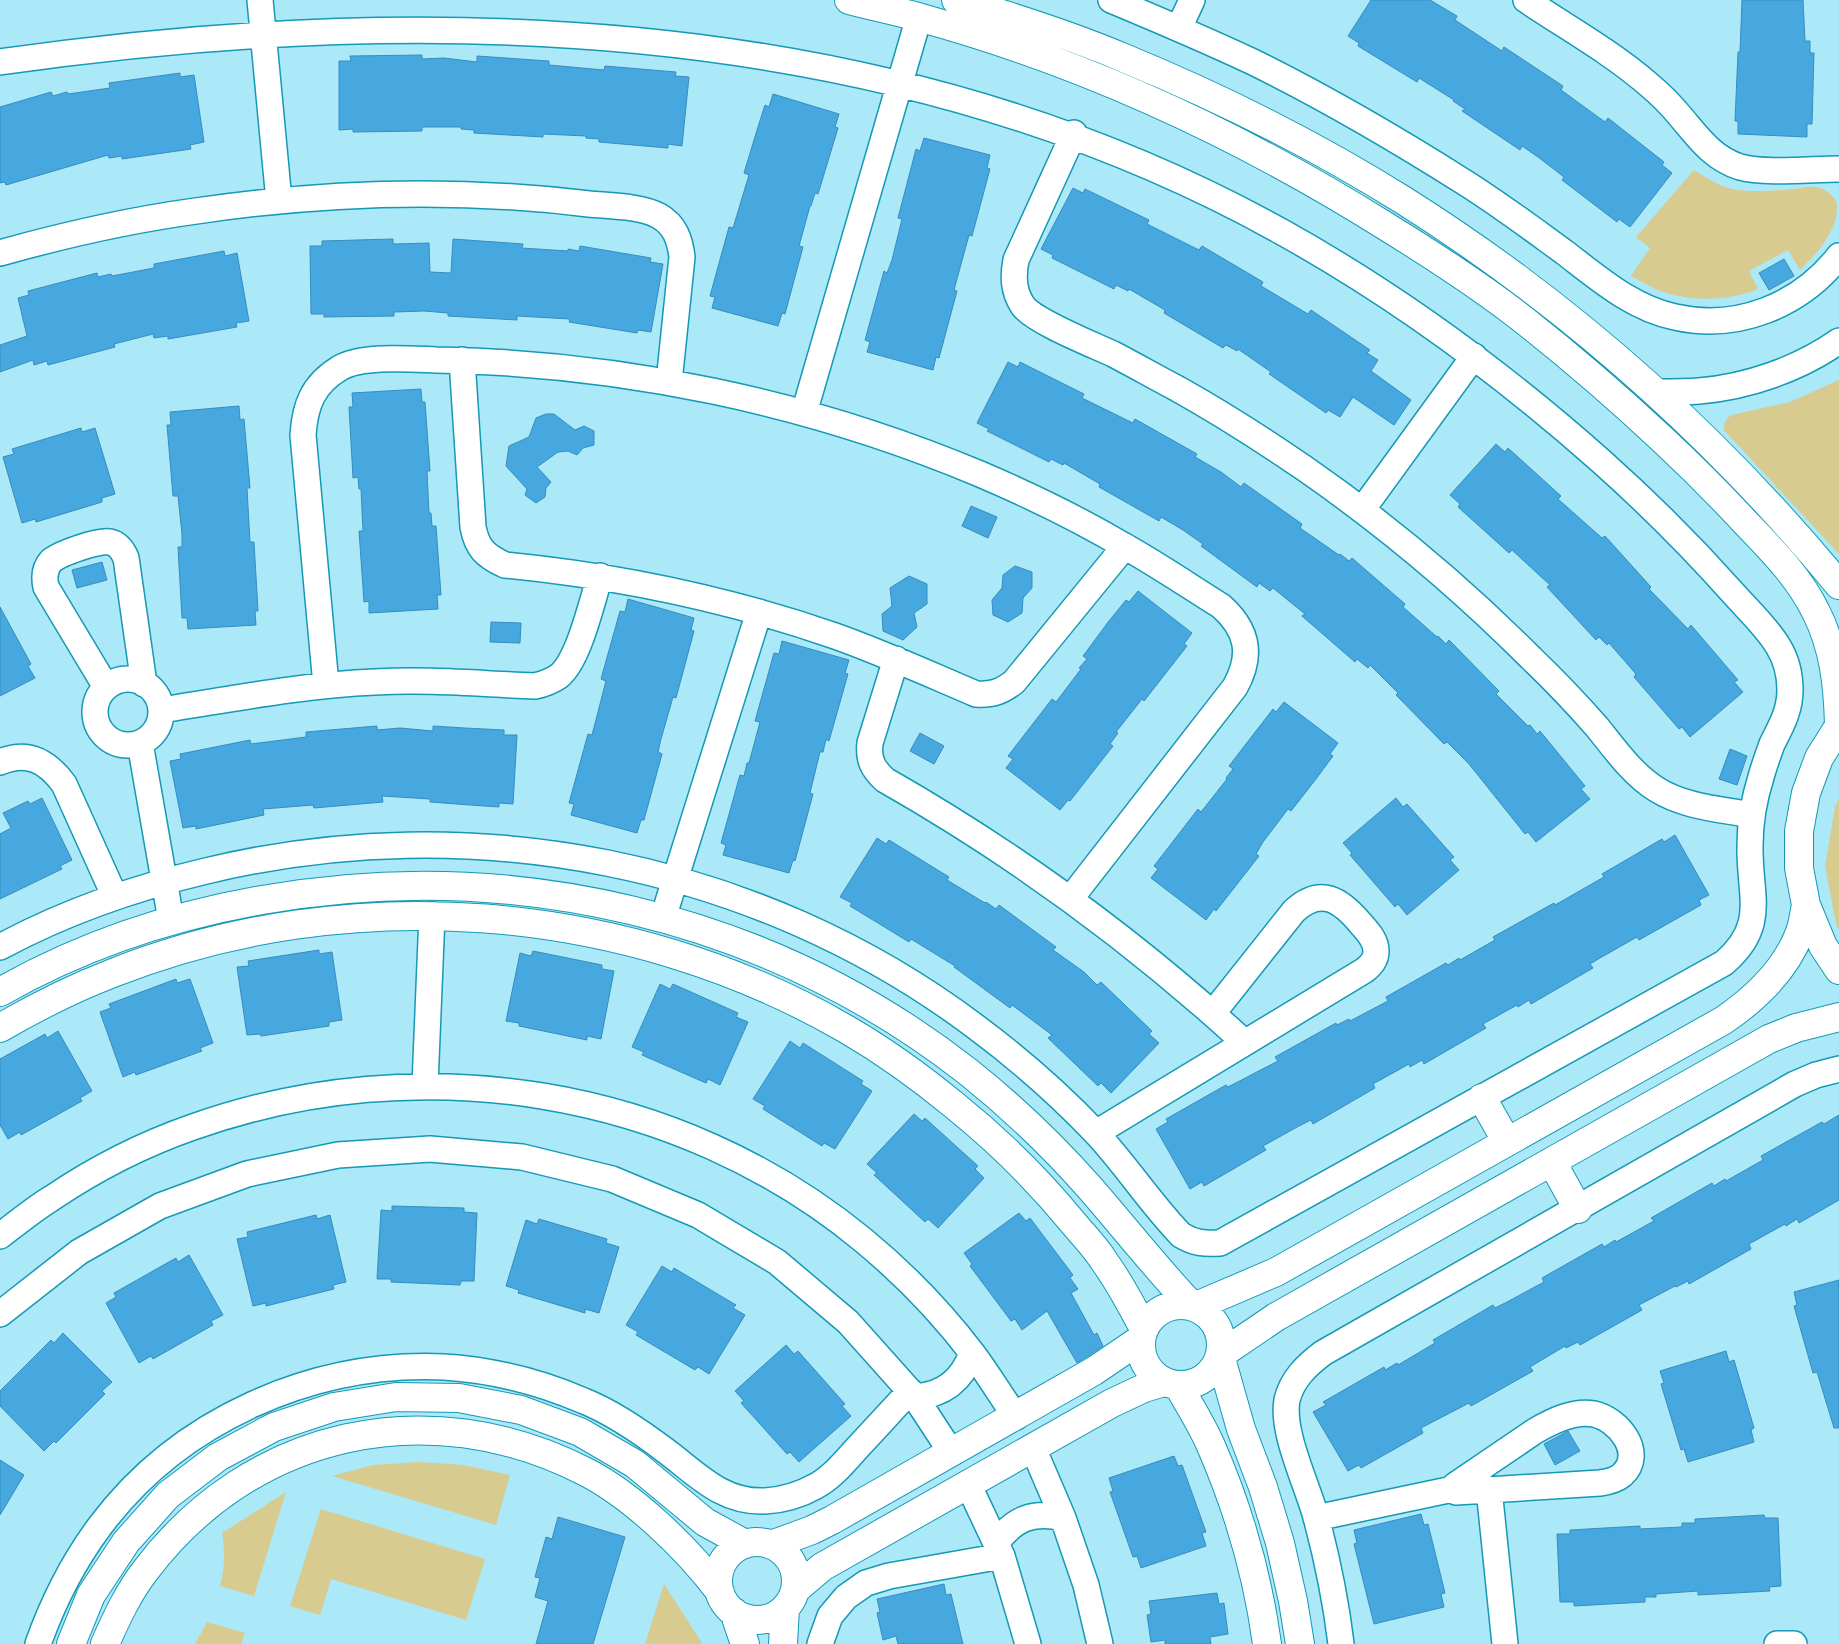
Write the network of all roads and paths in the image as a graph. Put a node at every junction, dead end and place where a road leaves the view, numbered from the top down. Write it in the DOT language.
graph roads {
  1 [pos="849,0"];
  2 [pos="956,0"];
  3 [pos="1111,0"];
  4 [pos="1192,0"];
  5 [pos="1526,0"];
  6 [pos="261,8"];
  7 [pos="919,17"];
  8 [pos="1179,28"];
  9 [pos="0,62"];
  10 [pos="902,75"];
  11 [pos="1074,133"];
  12 [pos="1839,169"];
  13 [pos="279,201"];
  14 [pos="0,253"];
  15 [pos="1839,256"];
  16 [pos="1839,341"];
  17 [pos="1474,356"];
  18 [pos="462,360"];
  19 [pos="669,382"];
  20 [pos="1657,392"];
  21 [pos="804,413"];
  22 [pos="1362,510"];
  23 [pos="1125,546"];
  24 [pos="600,576"];
  25 [pos="1839,585"];
  26 [pos="759,612"];
  27 [pos="896,659"];
  28 [pos="144,684"];
  29 [pos="326,685"];
  30 [pos="106,687"];
  31 [pos="161,710"];
  32 [pos="1839,725"];
  33 [pos="140,743"];
  34 [pos="0,762"];
  35 [pos="1752,815"];
  36 [pos="676,878"];
  37 [pos="164,881"];
  38 [pos="115,896"];
  39 [pos="1071,898"];
  40 [pos="1806,905"];
  41 [pos="432,915"];
  42 [pos="663,918"];
  43 [pos="171,920"];
  44 [pos="0,947"];
  45 [pos="1839,970"];
  46 [pos="0,992"];
  47 [pos="1213,1013"];
  48 [pos="1839,1017"];
  49 [pos="0,1028"];
  50 [pos="1244,1042"];
  51 [pos="1839,1069"];
  52 [pos="425,1085"];
  53 [pos="1482,1098"];
  54 [pos="1096,1133"];
  55 [pos="1507,1142"];
  56 [pos="1552,1162"];
  57 [pos="1578,1209"];
  58 [pos="0,1236"];
  59 [pos="1193,1307"];
  60 [pos="0,1314"];
  61 [pos="1143,1334"];
  62 [pos="972,1353"];
  63 [pos="1220,1356"];
  64 [pos="1171,1384"];
  65 [pos="913,1394"];
  66 [pos="1016,1417"];
  67 [pos="1033,1448"];
  68 [pos="951,1452"];
  69 [pos="968,1484"];
  70 [pos="1452,1489"];
  71 [pos="1489,1489"];
  72 [pos="1063,1518"];
  73 [pos="1316,1518"];
  74 [pos="758,1545"];
  75 [pos="999,1549"];
  76 [pos="790,1599"];
  77 [pos="727,1602"];
  78 [pos="38,1644"];
  79 [pos="71,1644"];
  80 [pos="105,1644"];
  81 [pos="745,1644"];
  82 [pos="783,1644"];
  83 [pos="820,1644"];
  84 [pos="1028,1644"];
  85 [pos="1100,1644"];
  86 [pos="1267,1644"];
  87 [pos="1300,1644"];
  88 [pos="1340,1644"];
  89 [pos="1505,1644"];
  90 [pos="1777,1644"];
  91 [pos="1794,1644"];
  1 -- 7 [label="street"];
  2 -- 20 [label="street"];
  3 -- 8 [label="street"];
  4 -- 8 [label="street"];
  5 -- 12 [label="street"];
  6 -- 9 [label="street"];
  6 -- 10 [label="street"];
  6 -- 13 [label="street"];
  7 -- 10 [label="street"];
  7 -- 32 [label="street"];
  8 -- 15 [label="street"];
  10 -- 11 [label="street"];
  10 -- 21 [label="street"];
  11 -- 17 [label="street"];
  11 -- 22 [label="street"];
  13 -- 14 [label="street"];
  13 -- 19 [label="street"];
  16 -- 20 [label="street"];
  17 -- 22 [label="street"];
  17 -- 35 [label="street"];
  18 -- 19 [label="street"];
  18 -- 24 [label="street"];
  18 -- 29 [label="street"];
  19 -- 21 [label="street"];
  20 -- 25 [label="street"];
  21 -- 23 [label="street"];
  22 -- 35 [label="street"];
  23 -- 27 [label="street"];
  23 -- 39 [label="street"];
  24 -- 26 [label="street"];
  24 -- 29 [label="street"];
  26 -- 27 [label="street"];
  26 -- 36 [label="street"];
  27 -- 39 [label="street"];
  28 -- 30 [label="street"];
  28 -- 30 [label="street"];
  28 -- 31 [label="street"];
  29 -- 31 [label="street"];
  30 -- 33 [label="street"];
  31 -- 33 [label="street"];
  32 -- 40 [label="street"];
  33 -- 37 [label="street"];
  34 -- 38 [label="street"];
  35 -- 53 [label="street"];
  36 -- 37 [label="street"];
  36 -- 42 [label="street"];
  36 -- 54 [label="street"];
  37 -- 38 [label="street"];
  37 -- 43 [label="street"];
  38 -- 44 [label="street"];
  39 -- 47 [label="street"];
  40 -- 45 [label="street"];
  40 -- 55 [label="street"];
  41 -- 49 [label="street"];
  41 -- 52 [label="street"];
  41 -- 61 [label="street"];
  42 -- 43 [label="street"];
  42 -- 59 [label="street"];
  43 -- 46 [label="street"];
  47 -- 50 [label="street"];
  47 -- 50 [label="street"];
  48 -- 56 [label="street"];
  50 -- 54 [label="street"];
  51 -- 57 [label="street"];
  52 -- 58 [label="street"];
  52 -- 62 [label="street"];
  53 -- 54 [label="street"];
  53 -- 55 [label="street"];
  55 -- 59 [label="street"];
  56 -- 57 [label="street"];
  56 -- 63 [label="street"];
  57 -- 73 [label="street"];
  59 -- 61 [label="street"];
  59 -- 63 [label="street"];
  60 -- 65 [label="street"];
  61 -- 64 [label="street"];
  61 -- 66 [label="street"];
  62 -- 65 [label="street"];
  62 -- 66 [label="street"];
  63 -- 64 [label="street"];
  63 -- 87 [label="street"];
  64 -- 67 [label="street"];
  64 -- 86 [label="street"];
  65 -- 68 [label="street"];
  65 -- 78 [label="street"];
  66 -- 68 [label="street"];
  67 -- 69 [label="street"];
  67 -- 72 [label="street"];
  68 -- 74 [label="street"];
  69 -- 75 [label="street"];
  69 -- 76 [label="street"];
  70 -- 71 [label="street"];
  70 -- 71 [label="street"];
  70 -- 73 [label="street"];
  71 -- 89 [label="street"];
  72 -- 75 [label="street"];
  72 -- 85 [label="street"];
  73 -- 88 [label="street"];
  74 -- 76 [label="street"];
  74 -- 77 [label="street"];
  74 -- 79 [label="street"];
  75 -- 83 [label="street"];
  75 -- 84 [label="street"];
  76 -- 77 [label="street"];
  76 -- 82 [label="street"];
  77 -- 80 [label="street"];
  77 -- 81 [label="street"];
  90 -- 91 [label="street"];
}
